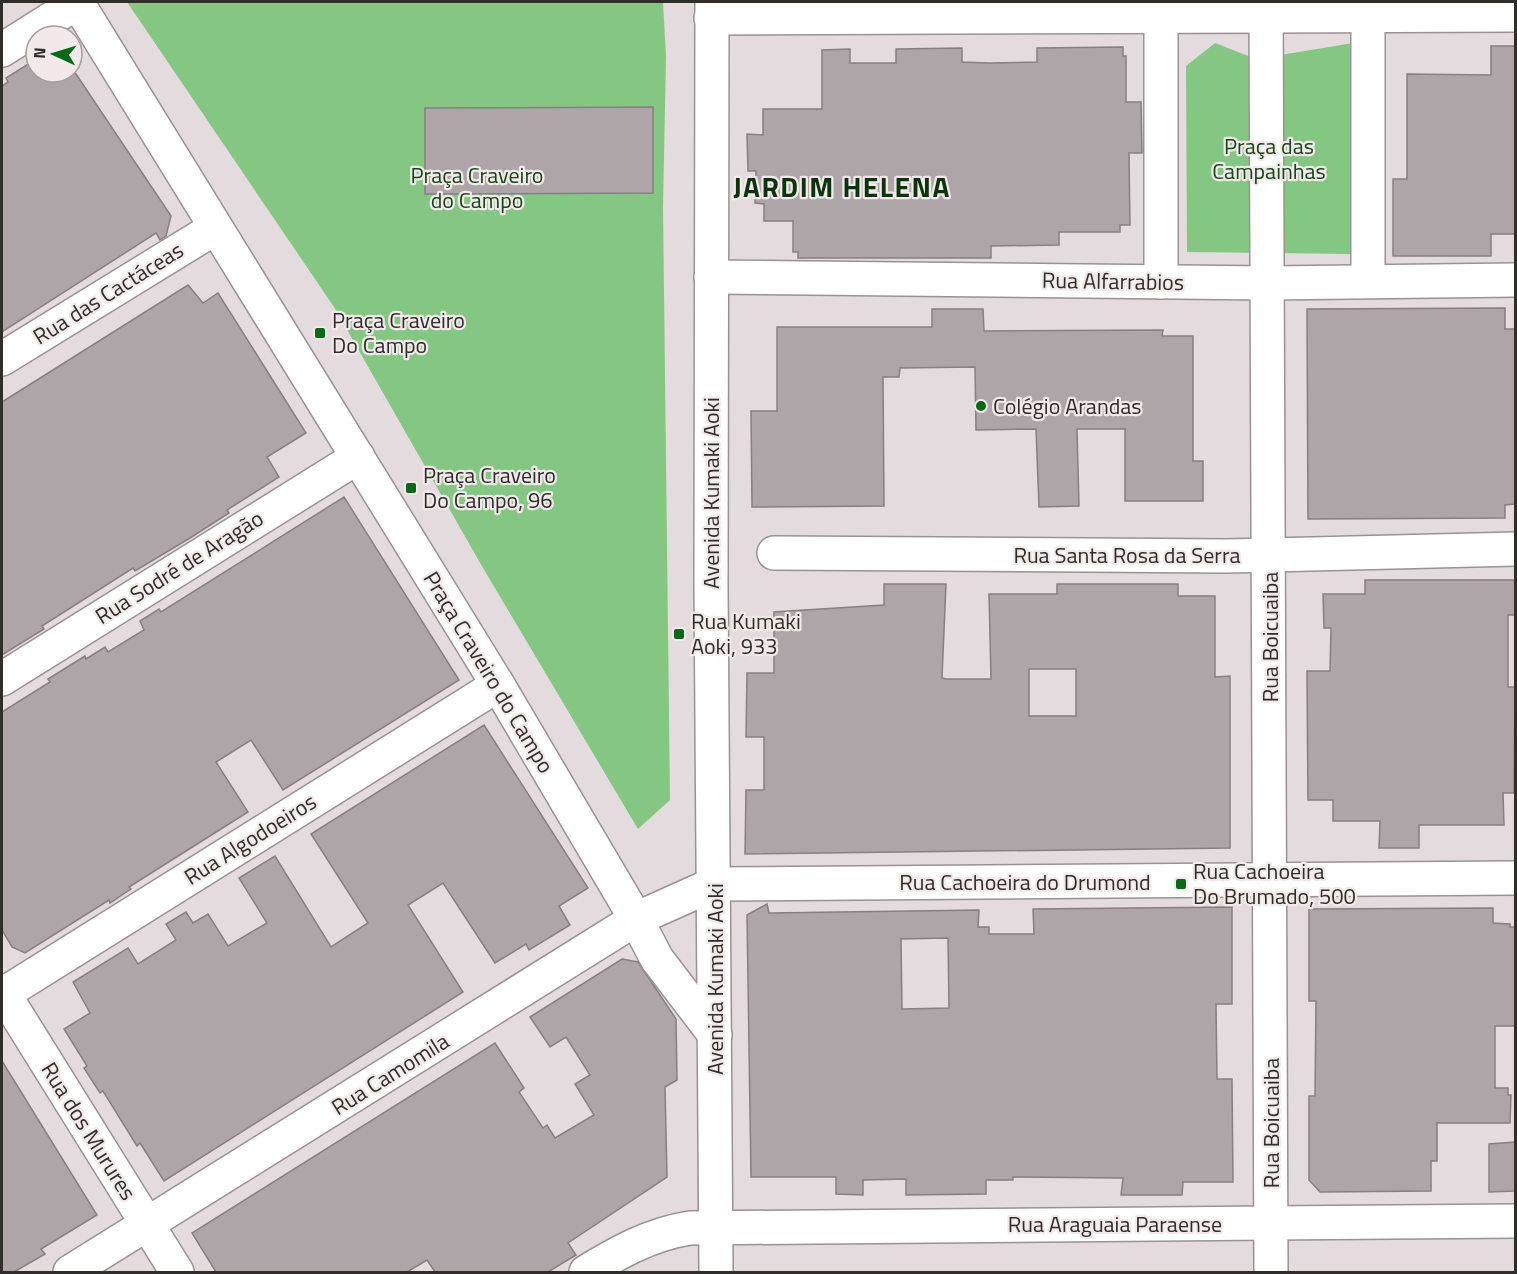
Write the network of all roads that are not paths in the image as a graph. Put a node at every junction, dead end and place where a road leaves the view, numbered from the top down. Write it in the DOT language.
graph roads {
  1 [pos="77,2"];
  2 [pos="1266,9"];
  3 [pos="712,10"];
  4 [pos="1515,15"];
  5 [pos="1368,16"];
  6 [pos="1161,17"];
  7 [pos="2,50"];
  8 [pos="216,228"];
  9 [pos="711,277"];
  10 [pos="1515,280"];
  11 [pos="1368,281"];
  12 [pos="1161,282"];
  13 [pos="1268,283"];
  14 [pos="2,359"];
  15 [pos="358,457"];
  16 [pos="1515,549"];
  17 [pos="774,553"];
  18 [pos="1269,554"];
  19 [pos="2,679"];
  20 [pos="498,685"];
  21 [pos="1515,878"];
  22 [pos="1270,880"];
  23 [pos="714,884"];
  24 [pos="636,920"];
  25 [pos="2,993"];
  26 [pos="715,1035"];
  27 [pos="1515,1221"];
  28 [pos="1271,1223"];
  29 [pos="148,1225"];
  30 [pos="716,1227"];
  31 [pos="70,1272"];
  32 [pos="177,1272"];
  33 [pos="586,1272"];
  34 [pos="716,1272"];
  35 [pos="1271,1272"];
  1 -- 7 [label="street"];
  1 -- 8 [label="street, Praça Craveiro do Campo"];
  2 -- 5 [label="street"];
  2 -- 6 [label="street"];
  2 -- 13 [label="street, Rua Boicuaiba"];
  3 -- 6 [label="street"];
  3 -- 9 [label="street, Avenida Kumaki Aoki"];
  4 -- 5 [label="street"];
  5 -- 11 [label="street"];
  6 -- 12 [label="street"];
  8 -- 14 [label="street, Rua das Cactáceas"];
  8 -- 15 [label="street, Praça Craveiro do Campo"];
  9 -- 12 [label="street, Rua Alfarrabios"];
  9 -- 23 [label="street, Avenida Kumaki Aoki"];
  10 -- 11 [label="street, Rua Alfarrabios"];
  11 -- 13 [label="street, Rua Alfarrabios"];
  12 -- 13 [label="street, Rua Alfarrabios"];
  13 -- 18 [label="street, Rua Boicuaiba"];
  15 -- 19 [label="street, Rua Sodré de Aragão"];
  15 -- 20 [label="street, Praça Craveiro do Campo"];
  16 -- 18 [label="street, Rua Santa Rosa da Serra"];
  17 -- 18 [label="street, Rua Santa Rosa da Serra"];
  18 -- 22 [label="street, Rua Boicuaiba"];
  20 -- 24 [label="street, Praça Craveiro do Campo"];
  20 -- 25 [label="street, Rua Algodoeiros"];
  21 -- 22 [label="street, Rua Cachoeira do Drumond"];
  22 -- 23 [label="street, Rua Cachoeira do Drumond"];
  22 -- 28 [label="street, Rua Boicuaiba"];
  23 -- 24 [label="street, Rua Camomila"];
  23 -- 26 [label="street, Avenida Kumaki Aoki"];
  24 -- 26 [label="street, Praça Craveiro do Campo"];
  24 -- 29 [label="street, Rua Camomila"];
  25 -- 29 [label="street, Rua dos Murures"];
  26 -- 30 [label="street, Avenida Kumaki Aoki"];
  27 -- 28 [label="street, Rua Araguaia Paraense"];
  28 -- 30 [label="street, Rua Araguaia Paraense"];
  28 -- 35 [label="street, Rua Boicuaiba"];
  29 -- 31 [label="street, Rua Camomila"];
  29 -- 32 [label="street, Rua dos Murures"];
  30 -- 33 [label="street, Rua Araguaia Paraense"];
  30 -- 34 [label="street, Avenida Kumaki Aoki"];
}
